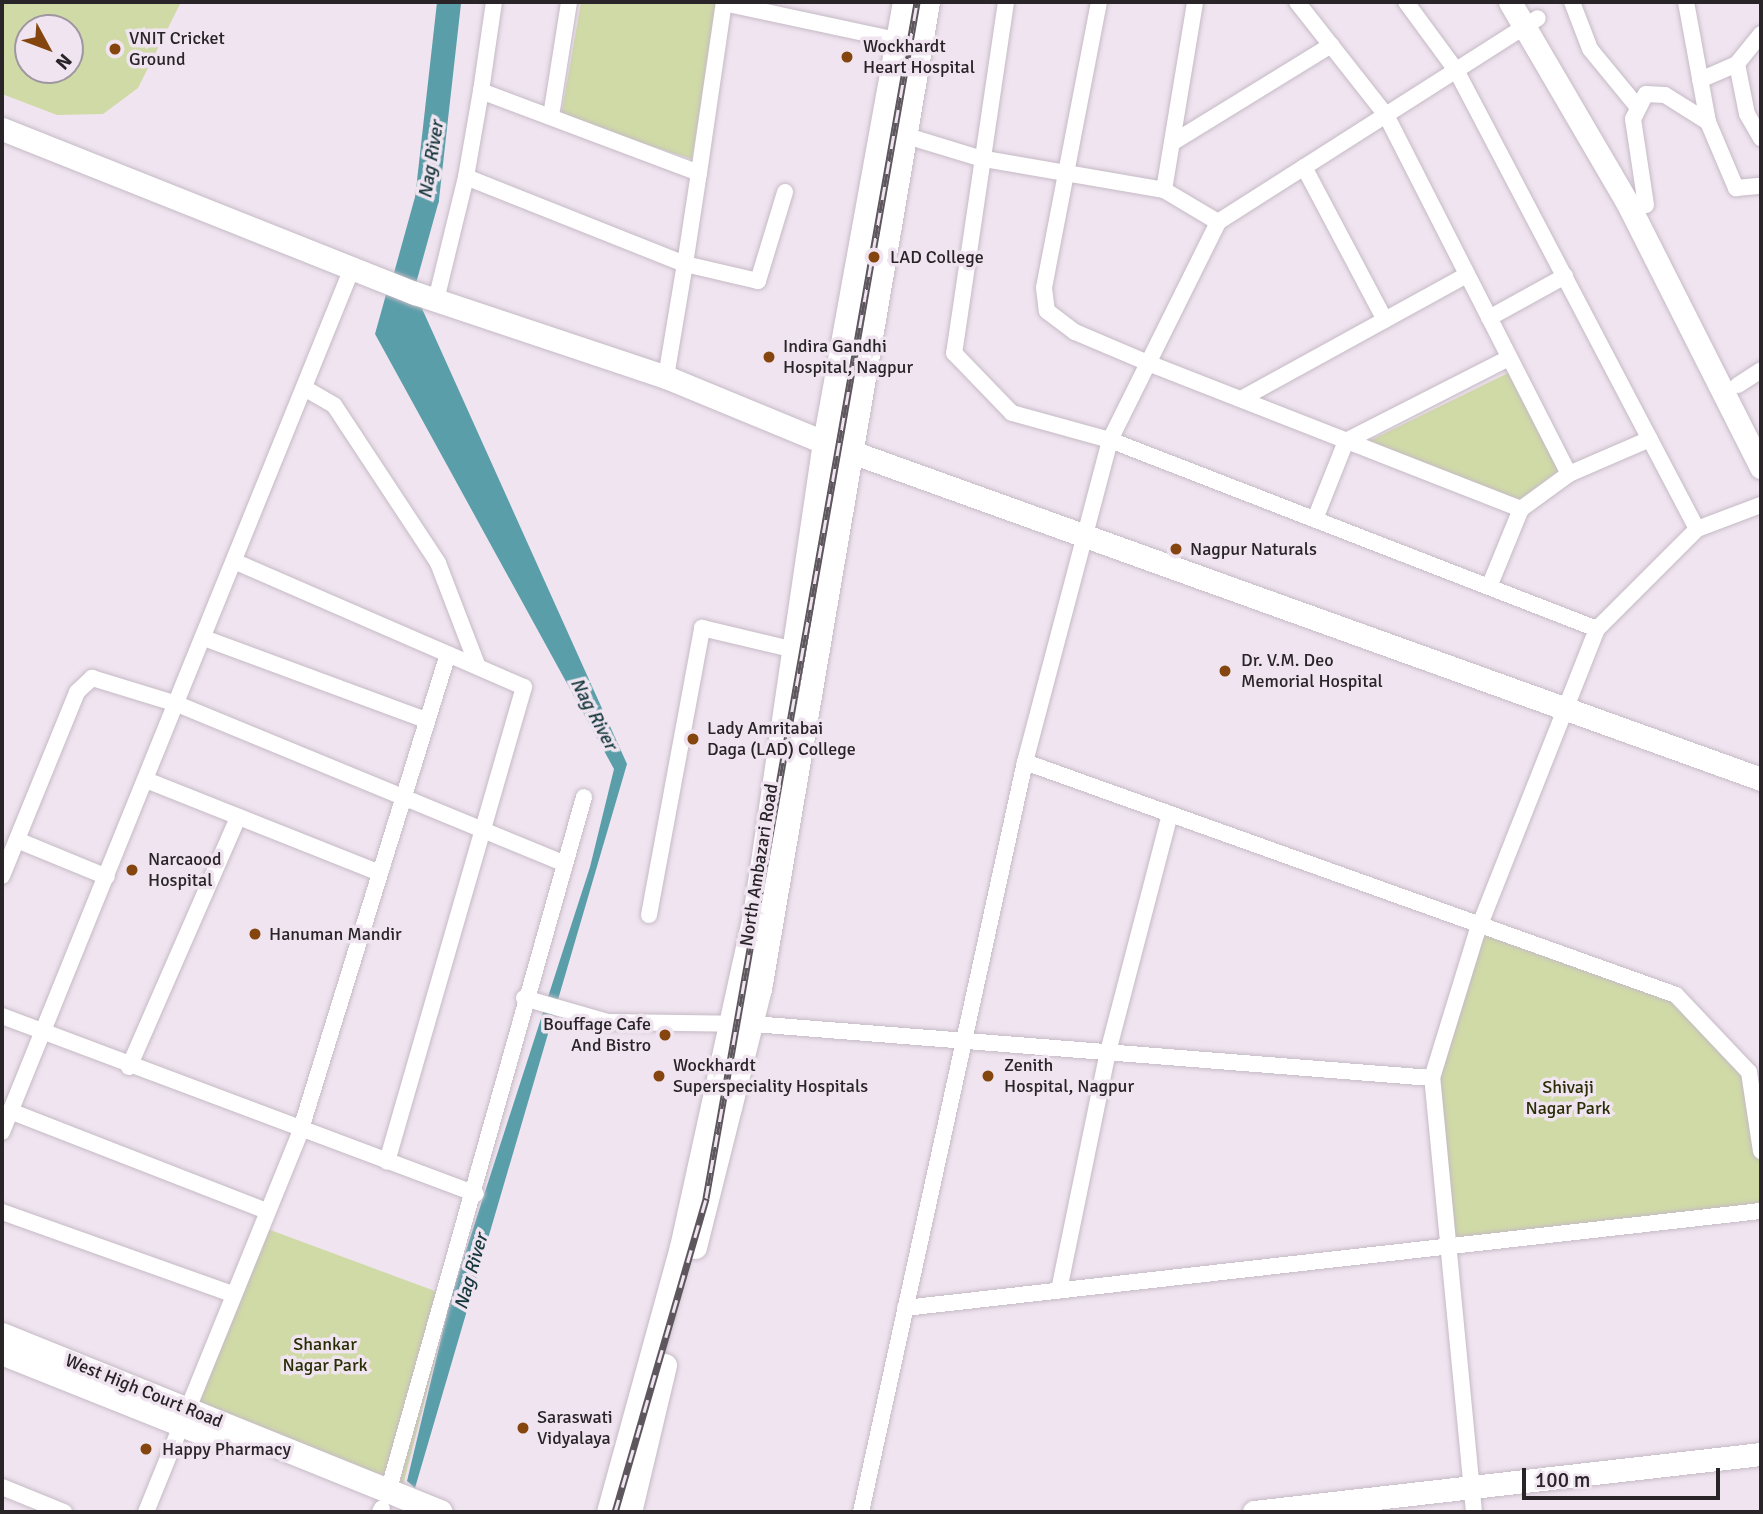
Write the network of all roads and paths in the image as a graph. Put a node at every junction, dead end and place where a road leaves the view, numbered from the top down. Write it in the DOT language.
graph roads {
  1 [pos="494,2"];
  2 [pos="569,2"];
  3 [pos="724,2"];
  4 [pos="904,2"];
  5 [pos="928,2"];
  6 [pos="1006,2"];
  7 [pos="1100,2"];
  8 [pos="1195,2"];
  9 [pos="1297,2"];
  10 [pos="1406,2"];
  11 [pos="1510,2"];
  12 [pos="1572,2"];
  13 [pos="1686,2"];
  14 [pos="1530,15"];
  15 [pos="1761,34"];
  16 [pos="897,40"];
  17 [pos="1331,45"];
  18 [pos="1737,64"];
  19 [pos="1456,70"];
  20 [pos="1700,80"];
  21 [pos="481,91"];
  22 [pos="1636,105"];
  23 [pos="1754,110"];
  24 [pos="1386,115"];
  25 [pos="551,116"];
  26 [pos="1708,122"];
  27 [pos="2,129"];
  28 [pos="907,136"];
  29 [pos="1761,136"];
  30 [pos="1172,143"];
  31 [pos="979,158"];
  32 [pos="1304,167"];
  33 [pos="699,173"];
  34 [pos="1068,173"];
  35 [pos="466,177"];
  36 [pos="1761,186"];
  37 [pos="1164,190"];
  38 [pos="785,192"];
  39 [pos="1646,205"];
  40 [pos="1218,222"];
  41 [pos="685,264"];
  42 [pos="353,266"];
  43 [pos="1467,275"];
  44 [pos="1565,276"];
  45 [pos="426,297"];
  46 [pos="1489,318"];
  47 [pos="1385,320"];
  48 [pos="1509,358"];
  49 [pos="1148,363"];
  50 [pos="1761,370"];
  51 [pos="666,377"];
  52 [pos="1738,385"];
  53 [pos="306,390"];
  54 [pos="1241,399"];
  55 [pos="1761,435"];
  56 [pos="1650,439"];
  57 [pos="1110,440"];
  58 [pos="1346,441"];
  59 [pos="824,442"];
  60 [pos="852,452"];
  61 [pos="1761,467"];
  62 [pos="1569,474"];
  63 [pos="1761,505"];
  64 [pos="1521,509"];
  65 [pos="1315,519"];
  66 [pos="1698,529"];
  67 [pos="1085,536"];
  68 [pos="236,562"];
  69 [pos="1489,587"];
  70 [pos="1597,629"];
  71 [pos="204,638"];
  72 [pos="793,650"];
  73 [pos="448,654"];
  74 [pos="478,667"];
  75 [pos="177,704"];
  76 [pos="1569,709"];
  77 [pos="426,720"];
  78 [pos="1026,762"];
  79 [pos="1761,779"];
  80 [pos="146,780"];
  81 [pos="400,796"];
  82 [pos="584,797"];
  83 [pos="1170,814"];
  84 [pos="238,817"];
  85 [pos="484,831"];
  86 [pos="17,840"];
  87 [pos="562,863"];
  88 [pos="377,872"];
  89 [pos="2,876"];
  90 [pos="107,877"];
  91 [pos="649,915"];
  92 [pos="1480,925"];
  93 [pos="527,999"];
  94 [pos="2,1016"];
  95 [pos="753,1024"];
  96 [pos="726,1026"];
  97 [pos="43,1032"];
  98 [pos="962,1041"];
  99 [pos="1108,1052"];
  100 [pos="129,1067"];
  101 [pos="1432,1078"];
  102 [pos="10,1111"];
  103 [pos="2,1132"];
  104 [pos="300,1132"];
  105 [pos="1761,1151"];
  106 [pos="387,1162"];
  107 [pos="476,1194"];
  108 [pos="266,1211"];
  109 [pos="1761,1211"];
  110 [pos="2,1212"];
  111 [pos="1449,1247"];
  112 [pos="1059,1290"];
  113 [pos="230,1293"];
  114 [pos="905,1307"];
  115 [pos="2,1335"];
  116 [pos="2,1353"];
  117 [pos="183,1416"];
  118 [pos="1761,1454"];
  119 [pos="2,1486"];
  120 [pos="1470,1486"];
  121 [pos="386,1506"];
  122 [pos="36,1507"];
  123 [pos="64,1512"];
  124 [pos="146,1512"];
  125 [pos="440,1512"];
  126 [pos="608,1512"];
  127 [pos="630,1512"];
  128 [pos="861,1512"];
  129 [pos="1254,1512"];
  130 [pos="1474,1512"];
  1 -- 21 [label="street"];
  2 -- 25 [label="street"];
  3 -- 16 [label="street"];
  3 -- 33 [label="street"];
  4 -- 16 [label="street, North Ambazari Road"];
  5 -- 28 [label="street, North Ambazari Road"];
  6 -- 31 [label="street"];
  7 -- 34 [label="street"];
  8 -- 30 [label="street"];
  9 -- 17 [label="street"];
  10 -- 19 [label="street"];
  11 -- 14 [label="street"];
  12 -- 22 [label="street"];
  13 -- 20 [label="street"];
  14 -- 19 [label="street"];
  14 -- 39 [label="street"];
  14 -- 61 [label="street"];
  15 -- 18 [label="street"];
  16 -- 59 [label="street, North Ambazari Road"];
  17 -- 24 [label="street"];
  17 -- 30 [label="street"];
  18 -- 20 [label="street"];
  18 -- 23 [label="street"];
  19 -- 24 [label="street"];
  19 -- 44 [label="street"];
  20 -- 26 [label="street"];
  21 -- 25 [label="street"];
  21 -- 35 [label="street"];
  22 -- 26 [label="street"];
  22 -- 39 [label="street"];
  23 -- 29 [label="street"];
  24 -- 32 [label="street"];
  24 -- 43 [label="street"];
  25 -- 33 [label="street"];
  26 -- 36 [label="street"];
  27 -- 42 [label="street"];
  28 -- 31 [label="street"];
  28 -- 60 [label="street, North Ambazari Road"];
  30 -- 37 [label="street"];
  31 -- 34 [label="street"];
  31 -- 57 [label="street"];
  32 -- 40 [label="street"];
  32 -- 47 [label="street"];
  33 -- 41 [label="street"];
  34 -- 37 [label="street"];
  34 -- 49 [label="street"];
  35 -- 41 [label="street"];
  35 -- 45 [label="street"];
  37 -- 40 [label="street"];
  38 -- 41 [label="street"];
  39 -- 52 [label="street"];
  40 -- 49 [label="street"];
  41 -- 51 [label="street"];
  42 -- 45 [label="street"];
  42 -- 53 [label="street"];
  43 -- 46 [label="street"];
  43 -- 47 [label="street"];
  44 -- 46 [label="street"];
  44 -- 56 [label="street"];
  45 -- 51 [label="street"];
  46 -- 48 [label="street"];
  47 -- 54 [label="street"];
  48 -- 58 [label="street"];
  48 -- 62 [label="street"];
  49 -- 54 [label="street"];
  49 -- 57 [label="street"];
  50 -- 52 [label="street"];
  51 -- 59 [label="street"];
  52 -- 55 [label="street"];
  53 -- 68 [label="street"];
  53 -- 74 [label="street"];
  54 -- 58 [label="street"];
  56 -- 62 [label="street"];
  56 -- 66 [label="street"];
  57 -- 65 [label="street"];
  57 -- 67 [label="street"];
  58 -- 64 [label="street"];
  58 -- 65 [label="street"];
  59 -- 60 [label="street"];
  59 -- 72 [label="street, North Ambazari Road"];
  60 -- 67 [label="street"];
  60 -- 95 [label="street, North Ambazari Road"];
  62 -- 64 [label="street"];
  63 -- 66 [label="street"];
  64 -- 69 [label="street"];
  65 -- 69 [label="street"];
  66 -- 70 [label="street"];
  67 -- 76 [label="street"];
  67 -- 78 [label="street"];
  68 -- 71 [label="street"];
  68 -- 73 [label="street"];
  69 -- 70 [label="street"];
  70 -- 76 [label="street"];
  71 -- 75 [label="street"];
  71 -- 77 [label="street"];
  72 -- 91 [label="street"];
  72 -- 96 [label="street, North Ambazari Road"];
  73 -- 74 [label="street"];
  73 -- 77 [label="street"];
  74 -- 85 [label="street"];
  75 -- 80 [label="street"];
  75 -- 81 [label="street"];
  75 -- 86 [label="street"];
  76 -- 79 [label="street"];
  76 -- 92 [label="street"];
  77 -- 81 [label="street"];
  78 -- 83 [label="street"];
  78 -- 98 [label="street"];
  80 -- 84 [label="street"];
  80 -- 90 [label="street"];
  81 -- 85 [label="street"];
  81 -- 88 [label="street"];
  82 -- 87 [label="street"];
  83 -- 92 [label="street"];
  83 -- 99 [label="street"];
  84 -- 88 [label="street"];
  84 -- 100 [label="street"];
  85 -- 87 [label="street"];
  85 -- 106 [label="street"];
  86 -- 89 [label="street"];
  86 -- 90 [label="street"];
  87 -- 93 [label="street"];
  88 -- 104 [label="street"];
  90 -- 97 [label="street"];
  92 -- 101 [label="street"];
  92 -- 105 [label="street"];
  93 -- 96 [label="street"];
  93 -- 107 [label="street"];
  94 -- 97 [label="street"];
  95 -- 96 [label="street"];
  95 -- 98 [label="street"];
  95 -- 127 [label="street, North Ambazari Road"];
  96 -- 126 [label="street, North Ambazari Road"];
  97 -- 100 [label="street"];
  97 -- 102 [label="street"];
  98 -- 99 [label="street"];
  98 -- 114 [label="street"];
  99 -- 101 [label="street"];
  99 -- 112 [label="street"];
  100 -- 104 [label="street"];
  101 -- 111 [label="street"];
  102 -- 103 [label="street"];
  102 -- 108 [label="street"];
  104 -- 106 [label="street"];
  104 -- 108 [label="street"];
  106 -- 107 [label="street"];
  107 -- 121 [label="street"];
  108 -- 113 [label="street"];
  109 -- 111 [label="street"];
  110 -- 113 [label="street"];
  111 -- 112 [label="street"];
  111 -- 120 [label="street"];
  112 -- 114 [label="street"];
  113 -- 117 [label="street"];
  114 -- 128 [label="street"];
  115 -- 117 [label="main road, West High Court Road"];
  116 -- 117 [label="main road, West High Court Road"];
  117 -- 121 [label="main road, West High Court Road"];
  117 -- 124 [label="street"];
  118 -- 120 [label="street"];
  119 -- 122 [label="street"];
  120 -- 129 [label="street"];
  120 -- 130 [label="street"];
  121 -- 125 [label="main road, West High Court Road"];
  122 -- 123 [label="street"];
}
